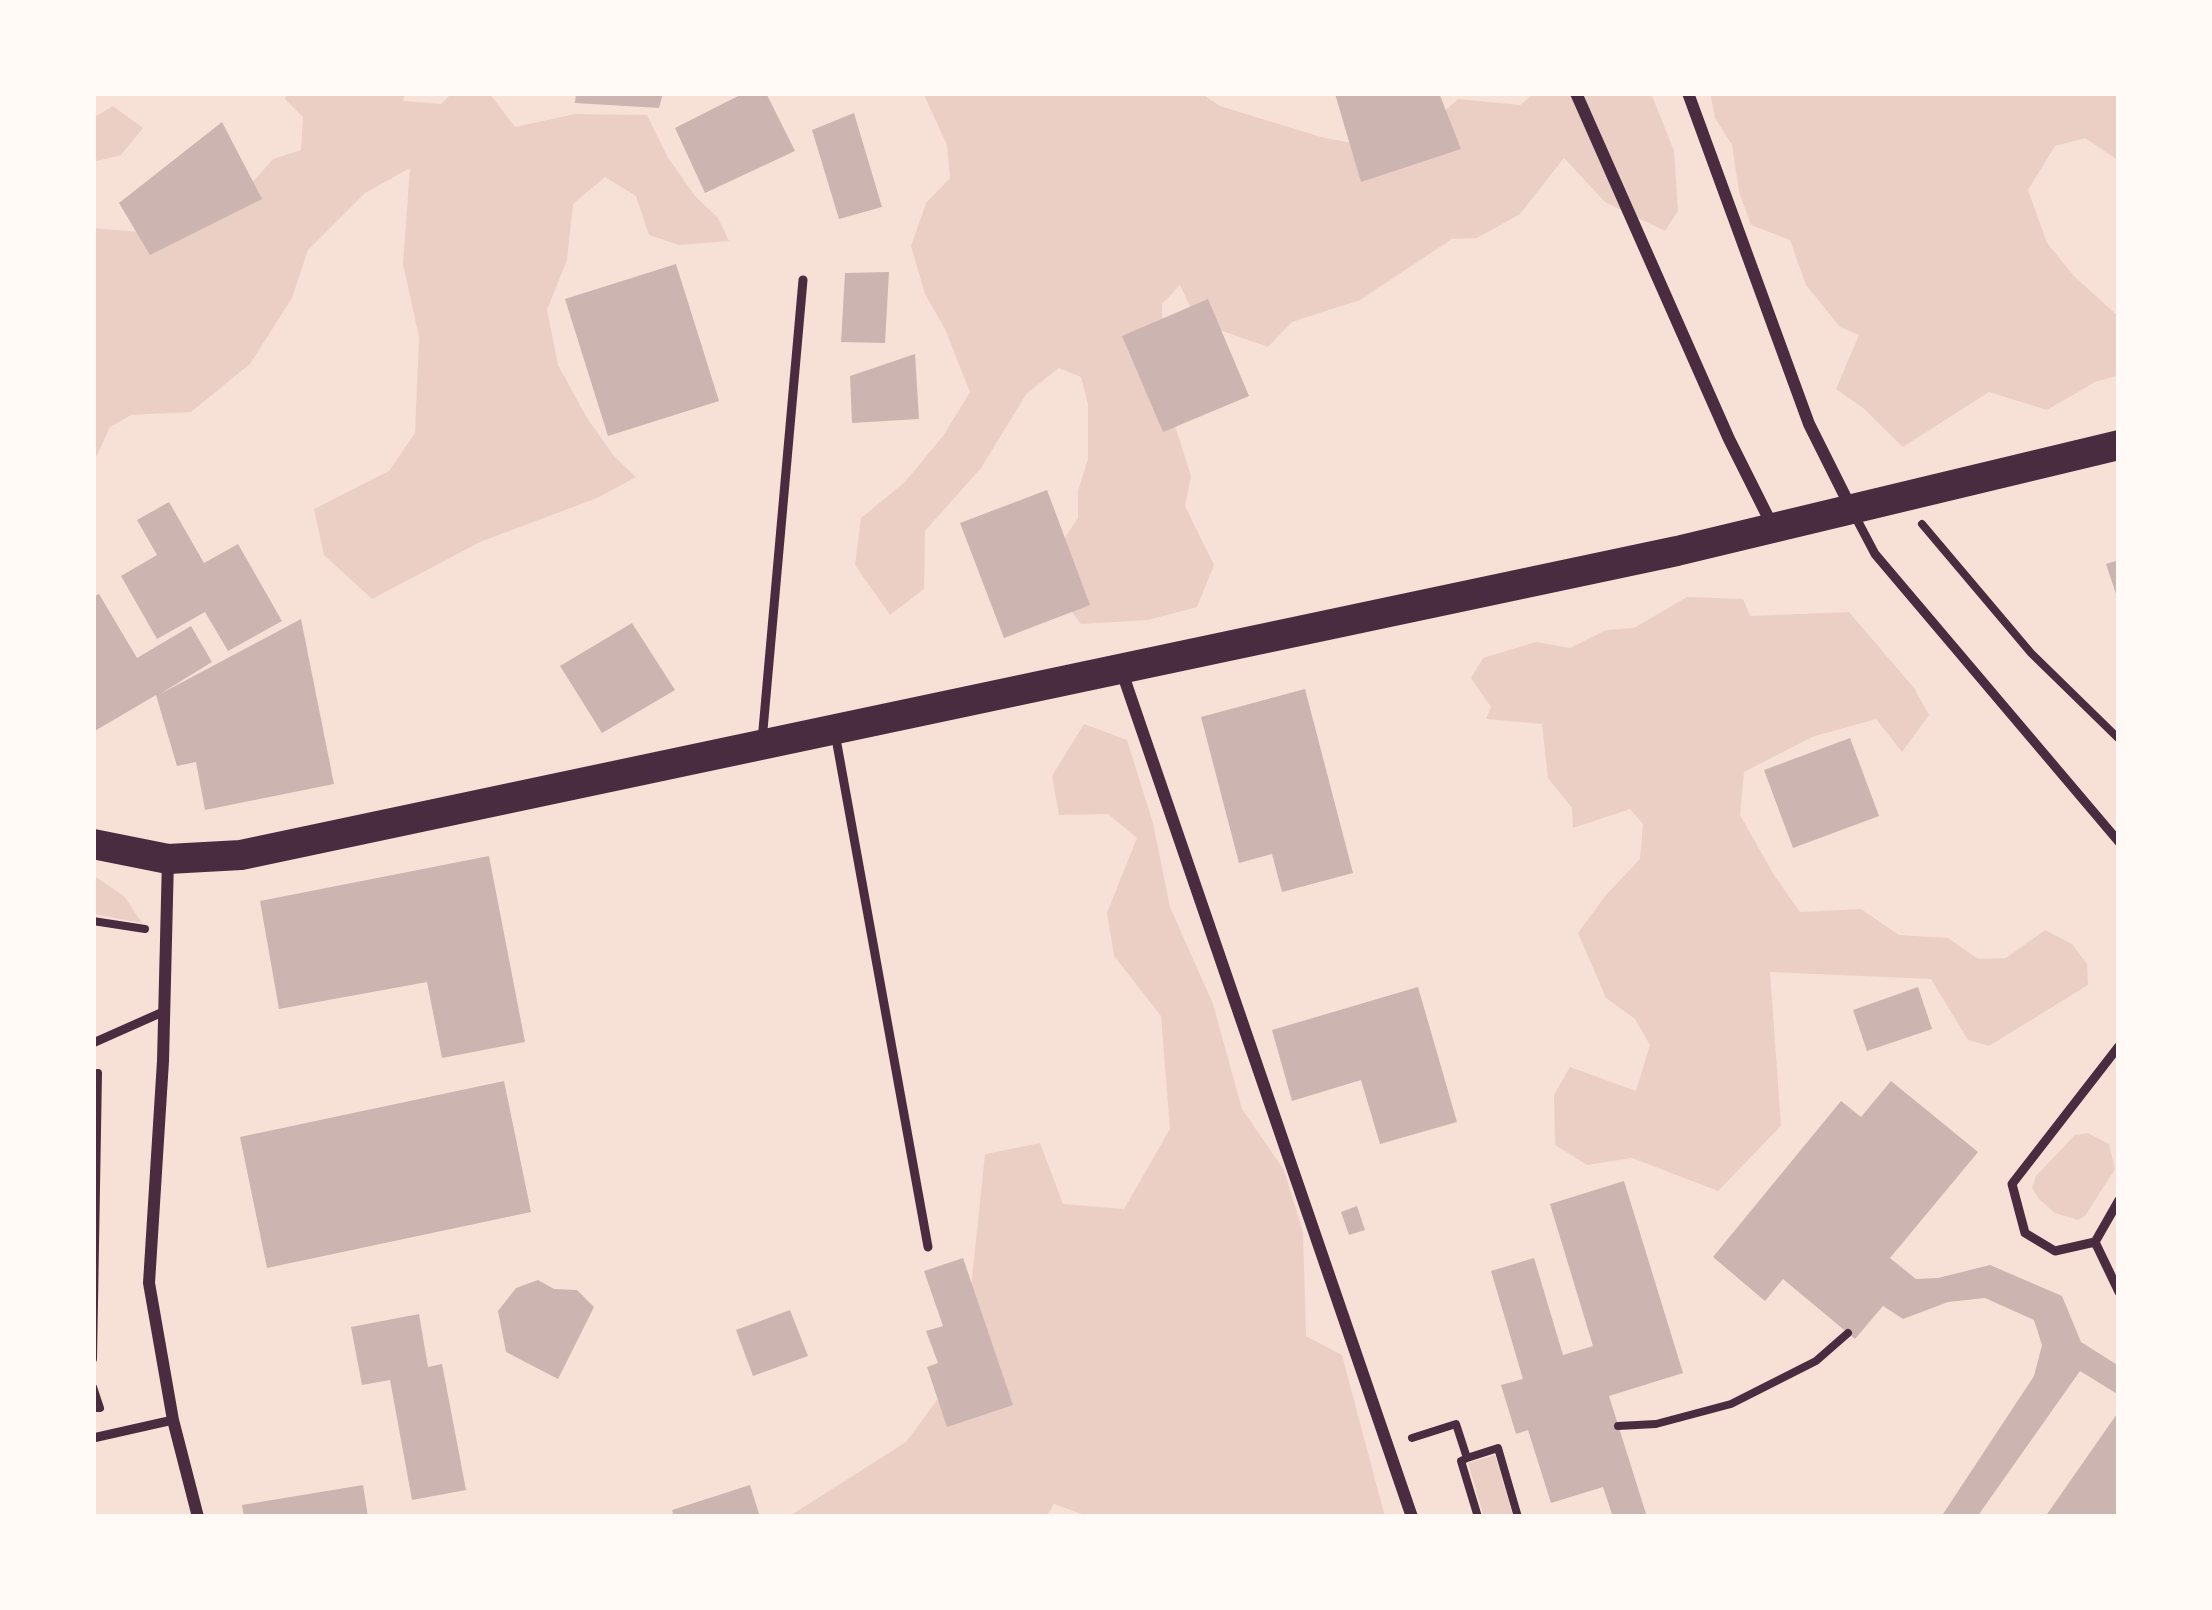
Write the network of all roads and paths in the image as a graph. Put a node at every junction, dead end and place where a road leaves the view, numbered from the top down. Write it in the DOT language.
graph roads {
  1 [pos="1576,93"];
  2 [pos="1688,93"];
  3 [pos="803,280"];
  4 [pos="2119,445"];
  5 [pos="1901,500"];
  6 [pos="1852,512"];
  7 [pos="1774,529"];
  8 [pos="1121,669"];
  9 [pos="834,730"];
  10 [pos="2119,740"];
  11 [pos="761,746"];
  12 [pos="2119,842"];
  13 [pos="93,844"];
  14 [pos="168,859"];
  15 [pos="93,921"];
  16 [pos="166,931"];
  17 [pos="165,1011"];
  18 [pos="93,1043"];
  19 [pos="2119,1046"];
  20 [pos="93,1074"];
  21 [pos="2119,1201"];
  22 [pos="2095,1241"];
  23 [pos="928,1247"];
  24 [pos="2119,1292"];
  25 [pos="1848,1333"];
  26 [pos="93,1358"];
  27 [pos="93,1387"];
  28 [pos="100,1408"];
  29 [pos="173,1420"];
  30 [pos="1618,1426"];
  31 [pos="93,1438"];
  32 [pos="1388,1446"];
  33 [pos="1467,1458"];
  34 [pos="198,1517"];
  35 [pos="1412,1517"];
  36 [pos="1478,1517"];
  37 [pos="1518,1517"];
  1 -- 7 [label="street"];
  2 -- 6 [label="street"];
  3 -- 11 [label="lane"];
  4 -- 5 [label="highway"];
  5 -- 6 [label="highway"];
  5 -- 10 [label="path"];
  6 -- 7 [label="highway"];
  6 -- 12 [label="lane"];
  7 -- 8 [label="highway"];
  8 -- 9 [label="highway"];
  8 -- 32 [label="street"];
  9 -- 11 [label="highway"];
  9 -- 23 [label="lane"];
  11 -- 14 [label="highway"];
  13 -- 14 [label="highway"];
  14 -- 16 [label="street"];
  15 -- 16 [label="path"];
  16 -- 17 [label="street"];
  17 -- 18 [label="lane"];
  17 -- 29 [label="street"];
  19 -- 22 [label="lane"];
  20 -- 26 [label="path"];
  21 -- 22 [label="lane"];
  22 -- 24 [label="lane"];
  25 -- 30 [label="path"];
  27 -- 28 [label="path"];
  29 -- 31 [label="lane"];
  29 -- 34 [label="street"];
  32 -- 33 [label="path"];
  32 -- 35 [label="street"];
  33 -- 36 [label="path"];
  33 -- 37 [label="path"];
}
